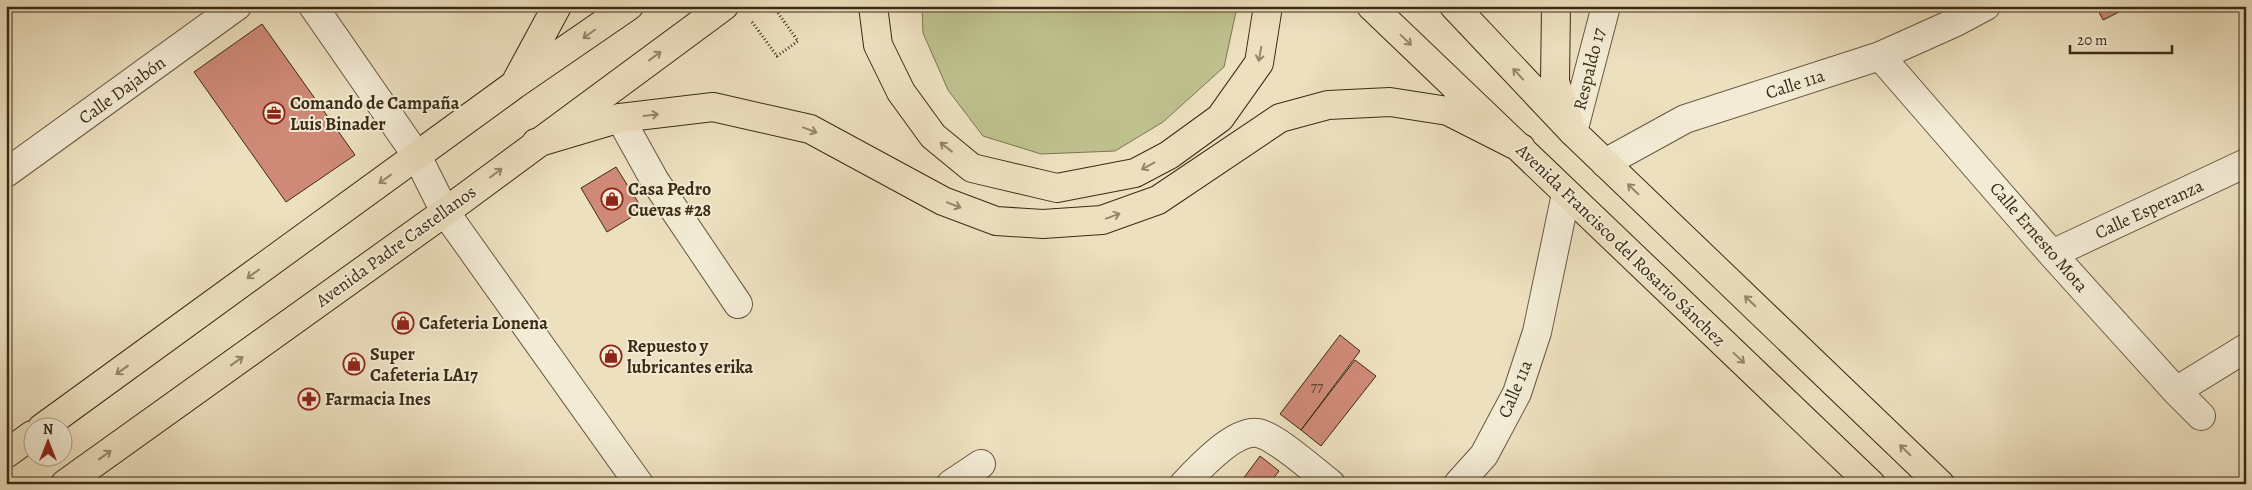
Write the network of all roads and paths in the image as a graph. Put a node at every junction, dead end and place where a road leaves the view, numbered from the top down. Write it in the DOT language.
graph roads {
  1 [pos="237,6"];
  2 [pos="312,6"];
  3 [pos="557,6"];
  4 [pos="629,6"];
  5 [pos="724,6"];
  6 [pos="773,6"];
  7 [pos="873,6"];
  8 [pos="1268,6"];
  9 [pos="1371,6"];
  10 [pos="1454,6"];
  11 [pos="1556,6"];
  12 [pos="1606,6"];
  13 [pos="1986,6"];
  14 [pos="1954,14"];
  15 [pos="751,20"];
  16 [pos="1880,56"];
  17 [pos="514,85"];
  18 [pos="620,118"];
  19 [pos="1573,132"];
  20 [pos="536,143"];
  21 [pos="1521,148"];
  22 [pos="417,156"];
  23 [pos="1605,163"];
  24 [pos="2246,163"];
  25 [pos="6,173"];
  26 [pos="1566,194"];
  27 [pos="445,212"];
  28 [pos="2052,254"];
  29 [pos="738,304"];
  30 [pos="2246,348"];
  31 [pos="2176,392"];
  32 [pos="2200,416"];
  33 [pos="56,418"];
  34 [pos="22,442"];
  35 [pos="6,454"];
  36 [pos="981,464"];
  37 [pos="65,484"];
  38 [pos="639,484"];
  39 [pos="952,484"];
  40 [pos="1184,484"];
  41 [pos="1331,484"];
  42 [pos="1458,484"];
  43 [pos="1871,484"];
  44 [pos="1940,484"];
  1 -- 25 [label="street, Calle Dajabón"];
  2 -- 22 [label="street"];
  3 -- 17 [label="main road"];
  4 -- 17 [label="main road, one-way"];
  20 -- 5 [label="main road, Avenida Padre Castellanos, one-way"];
  6 -- 15 [label="path"];
  8 -- 7 [label="main road, one-way"];
  9 -- 21 [label="main road, Avenida Francisco del Rosario Sánchez, one-way"];
  19 -- 10 [label="main road, one-way"];
  11 -- 19 [label="main road"];
  12 -- 19 [label="street, Respaldo 17"];
  13 -- 14 [label="street, Calle 11a"];
  14 -- 16 [label="street, Calle 11a"];
  16 -- 23 [label="street, Calle 11a"];
  16 -- 28 [label="street, Calle Ernesto Mota"];
  17 -- 22 [label="main road"];
  18 -- 20 [label="main road"];
  18 -- 21 [label="main road, one-way"];
  18 -- 29 [label="street"];
  19 -- 23 [label="main road"];
  27 -- 20 [label="main road, Avenida Padre Castellanos, one-way"];
  21 -- 26 [label="main road, Avenida Francisco del Rosario Sánchez"];
  22 -- 27 [label="street"];
  22 -- 33 [label="main road, one-way"];
  44 -- 23 [label="main road, one-way"];
  24 -- 28 [label="street, Calle Esperanza"];
  26 -- 42 [label="street, Calle 11a"];
  26 -- 43 [label="main road, Avenida Francisco del Rosario Sánchez, one-way"];
  37 -- 27 [label="main road, Avenida Padre Castellanos, one-way"];
  27 -- 38 [label="street"];
  28 -- 31 [label="street, Calle Ernesto Mota"];
  30 -- 31 [label="street"];
  31 -- 32 [label="street, Calle Ernesto Mota"];
  34 -- 35 [label="main road"];
  36 -- 39 [label="street"];
  40 -- 41 [label="street"];
}
